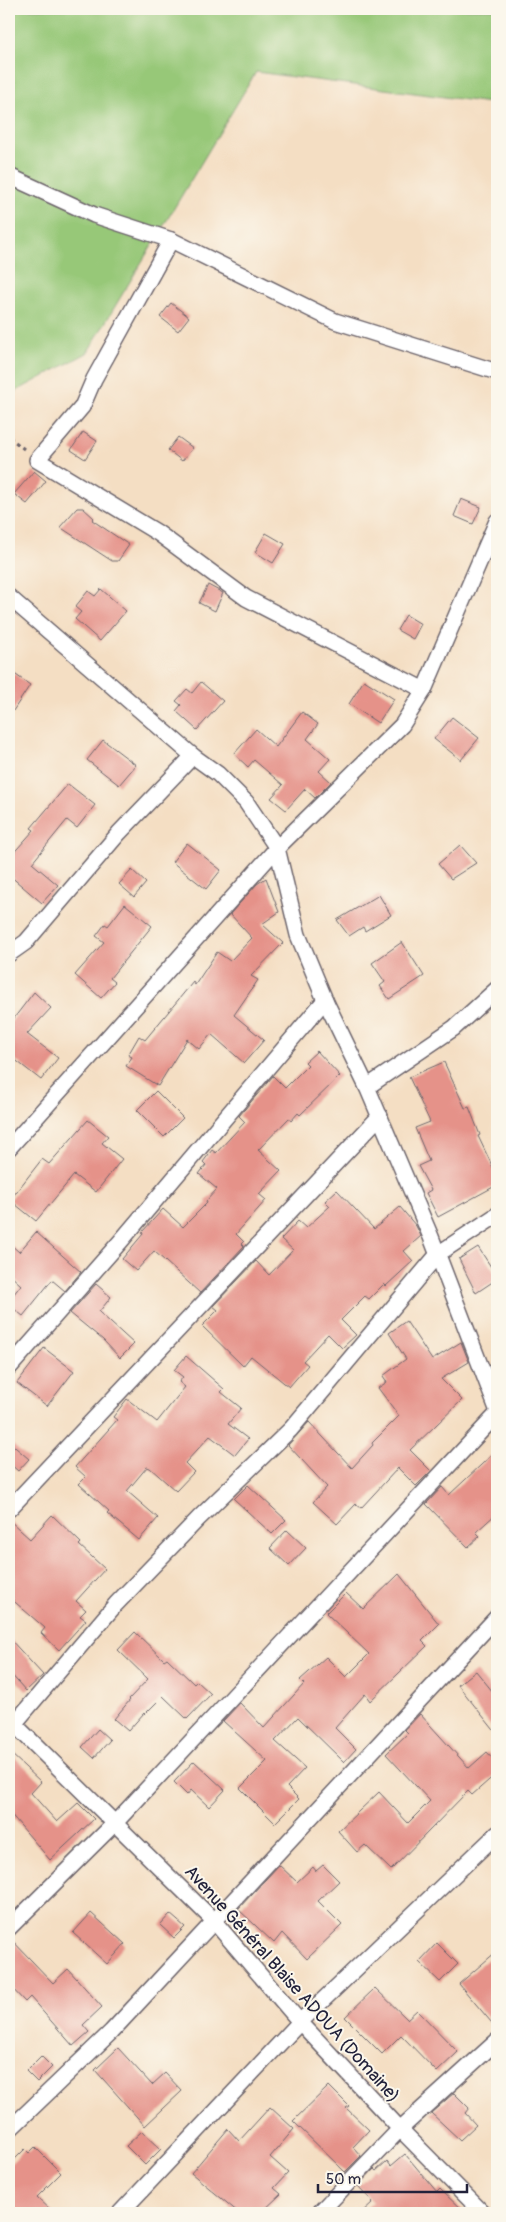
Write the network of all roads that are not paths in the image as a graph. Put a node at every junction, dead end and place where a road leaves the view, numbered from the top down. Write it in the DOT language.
graph roads {
  1 [pos="9,176"];
  2 [pos="171,240"];
  3 [pos="497,372"];
  4 [pos="497,521"];
  5 [pos="9,597"];
  6 [pos="424,690"];
  7 [pos="192,756"];
  8 [pos="277,848"];
  9 [pos="9,954"];
  10 [pos="497,989"];
  11 [pos="325,1000"];
  12 [pos="367,1087"];
  13 [pos="380,1116"];
  14 [pos="9,1148"];
  15 [pos="497,1215"];
  16 [pos="438,1254"];
  17 [pos="9,1368"];
  18 [pos="497,1409"];
  19 [pos="497,1414"];
  20 [pos="9,1509"];
  21 [pos="497,1617"];
  22 [pos="11,1725"];
  23 [pos="115,1823"];
  24 [pos="497,1834"];
  25 [pos="213,1920"];
  26 [pos="9,1928"];
  27 [pos="300,2022"];
  28 [pos="497,2041"];
  29 [pos="9,2130"];
  30 [pos="400,2130"];
  31 [pos="120,2213"];
  32 [pos="319,2213"];
  33 [pos="483,2213"];
  1 -- 2 [label="street"];
  2 -- 3 [label="street"];
  2 -- 6 [label="street"];
  4 -- 6 [label="street"];
  5 -- 7 [label="street"];
  6 -- 8 [label="street"];
  7 -- 8 [label="street"];
  7 -- 9 [label="street"];
  8 -- 11 [label="street"];
  8 -- 14 [label="street"];
  10 -- 12 [label="street"];
  11 -- 12 [label="street"];
  11 -- 17 [label="street"];
  12 -- 13 [label="street"];
  13 -- 16 [label="street"];
  13 -- 20 [label="street"];
  15 -- 16 [label="street"];
  16 -- 18 [label="street"];
  16 -- 22 [label="street"];
  19 -- 23 [label="street"];
  21 -- 25 [label="street"];
  22 -- 23 [label="street, Avenue Général Blaise ADOUA (Domaine)"];
  23 -- 25 [label="street, Avenue Général Blaise ADOUA (Domaine)"];
  23 -- 26 [label="street"];
  24 -- 27 [label="street"];
  25 -- 27 [label="street, Avenue Général Blaise ADOUA (Domaine)"];
  25 -- 29 [label="street"];
  27 -- 30 [label="street, Avenue Général Blaise ADOUA (Domaine)"];
  27 -- 31 [label="street"];
  28 -- 30 [label="street"];
  30 -- 32 [label="street"];
  30 -- 33 [label="street, Avenue Général Blaise ADOUA (Domaine)"];
}
